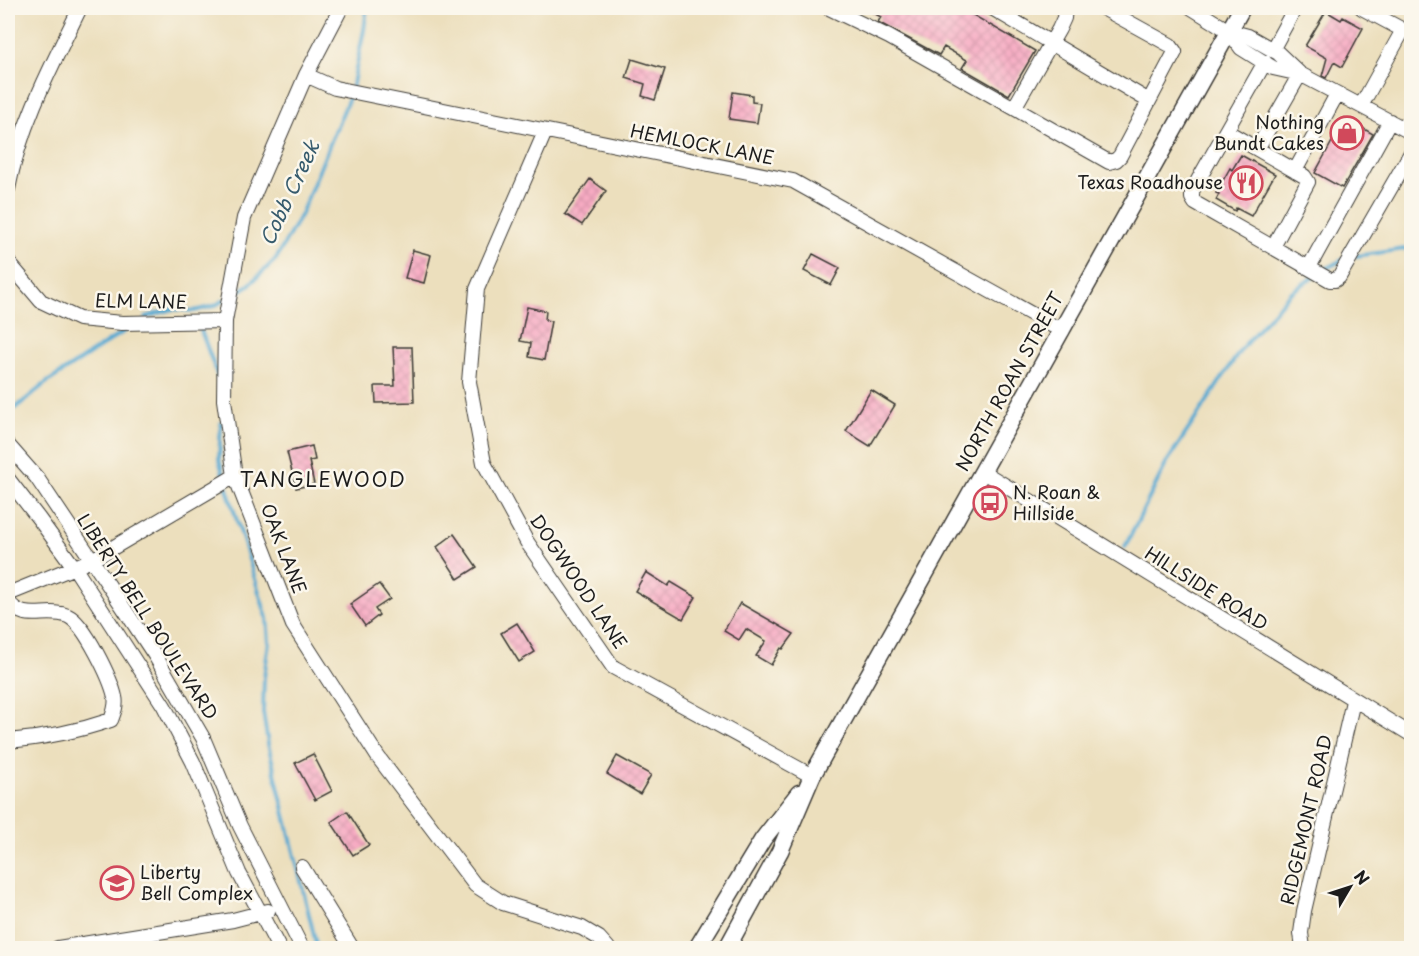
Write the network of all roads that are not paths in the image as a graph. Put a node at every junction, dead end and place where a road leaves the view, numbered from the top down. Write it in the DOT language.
graph roads {
  1 [pos="80,8"];
  2 [pos="341,8"];
  3 [pos="829,8"];
  4 [pos="993,8"];
  5 [pos="1065,8"];
  6 [pos="1103,8"];
  7 [pos="1192,8"];
  8 [pos="1242,8"];
  9 [pos="1295,8"];
  10 [pos="1362,8"];
  11 [pos="1229,31"];
  12 [pos="1407,33"];
  13 [pos="1052,41"];
  14 [pos="1272,50"];
  15 [pos="1264,62"];
  16 [pos="1300,74"];
  17 [pos="306,75"];
  18 [pos="1337,94"];
  19 [pos="1149,100"];
  20 [pos="1361,106"];
  21 [pos="1014,108"];
  22 [pos="1390,121"];
  23 [pos="1226,131"];
  24 [pos="545,132"];
  25 [pos="1412,133"];
  26 [pos="1257,149"];
  27 [pos="1412,151"];
  28 [pos="1295,171"];
  29 [pos="8,189"];
  30 [pos="1273,247"];
  31 [pos="8,262"];
  32 [pos="1309,267"];
  33 [pos="225,321"];
  34 [pos="1062,331"];
  35 [pos="8,445"];
  36 [pos="983,472"];
  37 [pos="235,476"];
  38 [pos="8,479"];
  39 [pos="92,560"];
  40 [pos="74,567"];
  41 [pos="8,594"];
  42 [pos="9,606"];
  43 [pos="1353,701"];
  44 [pos="1412,735"];
  45 [pos="8,741"];
  46 [pos="213,760"];
  47 [pos="195,766"];
  48 [pos="812,776"];
  49 [pos="302,867"];
  50 [pos="280,906"];
  51 [pos="262,914"];
  52 [pos="58,948"];
  53 [pos="279,948"];
  54 [pos="302,948"];
  55 [pos="352,948"];
  56 [pos="608,948"];
  57 [pos="697,948"];
  58 [pos="727,948"];
  59 [pos="1303,948"];
  1 -- 29 [label="street"];
  2 -- 17 [label="street, OAK LANE"];
  3 -- 21 [label="street"];
  4 -- 13 [label="street"];
  5 -- 13 [label="street"];
  6 -- 19 [label="street"];
  7 -- 11 [label="street"];
  8 -- 11 [label="main road, NORTH ROAN STREET"];
  9 -- 14 [label="street"];
  10 -- 12 [label="street"];
  11 -- 14 [label="street"];
  11 -- 15 [label="street"];
  11 -- 34 [label="main road, NORTH ROAN STREET"];
  12 -- 20 [label="street"];
  13 -- 19 [label="street"];
  13 -- 21 [label="street"];
  14 -- 16 [label="street"];
  15 -- 16 [label="street"];
  15 -- 23 [label="street"];
  16 -- 18 [label="street"];
  16 -- 26 [label="street"];
  17 -- 24 [label="street, HEMLOCK LANE"];
  17 -- 33 [label="street, OAK LANE"];
  18 -- 20 [label="street"];
  18 -- 28 [label="street"];
  19 -- 21 [label="street"];
  20 -- 22 [label="street"];
  22 -- 25 [label="street"];
  22 -- 32 [label="street"];
  23 -- 26 [label="street"];
  23 -- 30 [label="street"];
  24 -- 34 [label="street, HEMLOCK LANE"];
  24 -- 48 [label="street, DOGWOOD LANE"];
  26 -- 28 [label="street"];
  27 -- 32 [label="street"];
  28 -- 30 [label="street"];
  30 -- 32 [label="street"];
  31 -- 33 [label="street, ELM LANE"];
  33 -- 37 [label="street, OAK LANE"];
  34 -- 36 [label="main road, NORTH ROAN STREET"];
  35 -- 39 [label="street, LIBERTY BELL BOULEVARD"];
  36 -- 43 [label="street, HILLSIDE ROAD"];
  36 -- 48 [label="main road, NORTH ROAN STREET"];
  37 -- 39 [label="street"];
  37 -- 56 [label="street, OAK LANE"];
  38 -- 40 [label="street, LIBERTY BELL BOULEVARD"];
  39 -- 40 [label="street"];
  39 -- 46 [label="street, LIBERTY BELL BOULEVARD"];
  40 -- 41 [label="street"];
  40 -- 47 [label="street, LIBERTY BELL BOULEVARD"];
  42 -- 45 [label="street"];
  43 -- 44 [label="street, HILLSIDE ROAD"];
  43 -- 59 [label="street, RIDGEMONT ROAD"];
  46 -- 47 [label="street"];
  46 -- 50 [label="street, LIBERTY BELL BOULEVARD"];
  47 -- 51 [label="street, LIBERTY BELL BOULEVARD"];
  48 -- 57 [label="main road, NORTH ROAN STREET"];
  48 -- 58 [label="main road, NORTH ROAN STREET"];
  49 -- 55 [label="street"];
  50 -- 51 [label="street"];
  50 -- 54 [label="street, LIBERTY BELL BOULEVARD"];
  51 -- 52 [label="street"];
  51 -- 53 [label="street, LIBERTY BELL BOULEVARD"];
}
